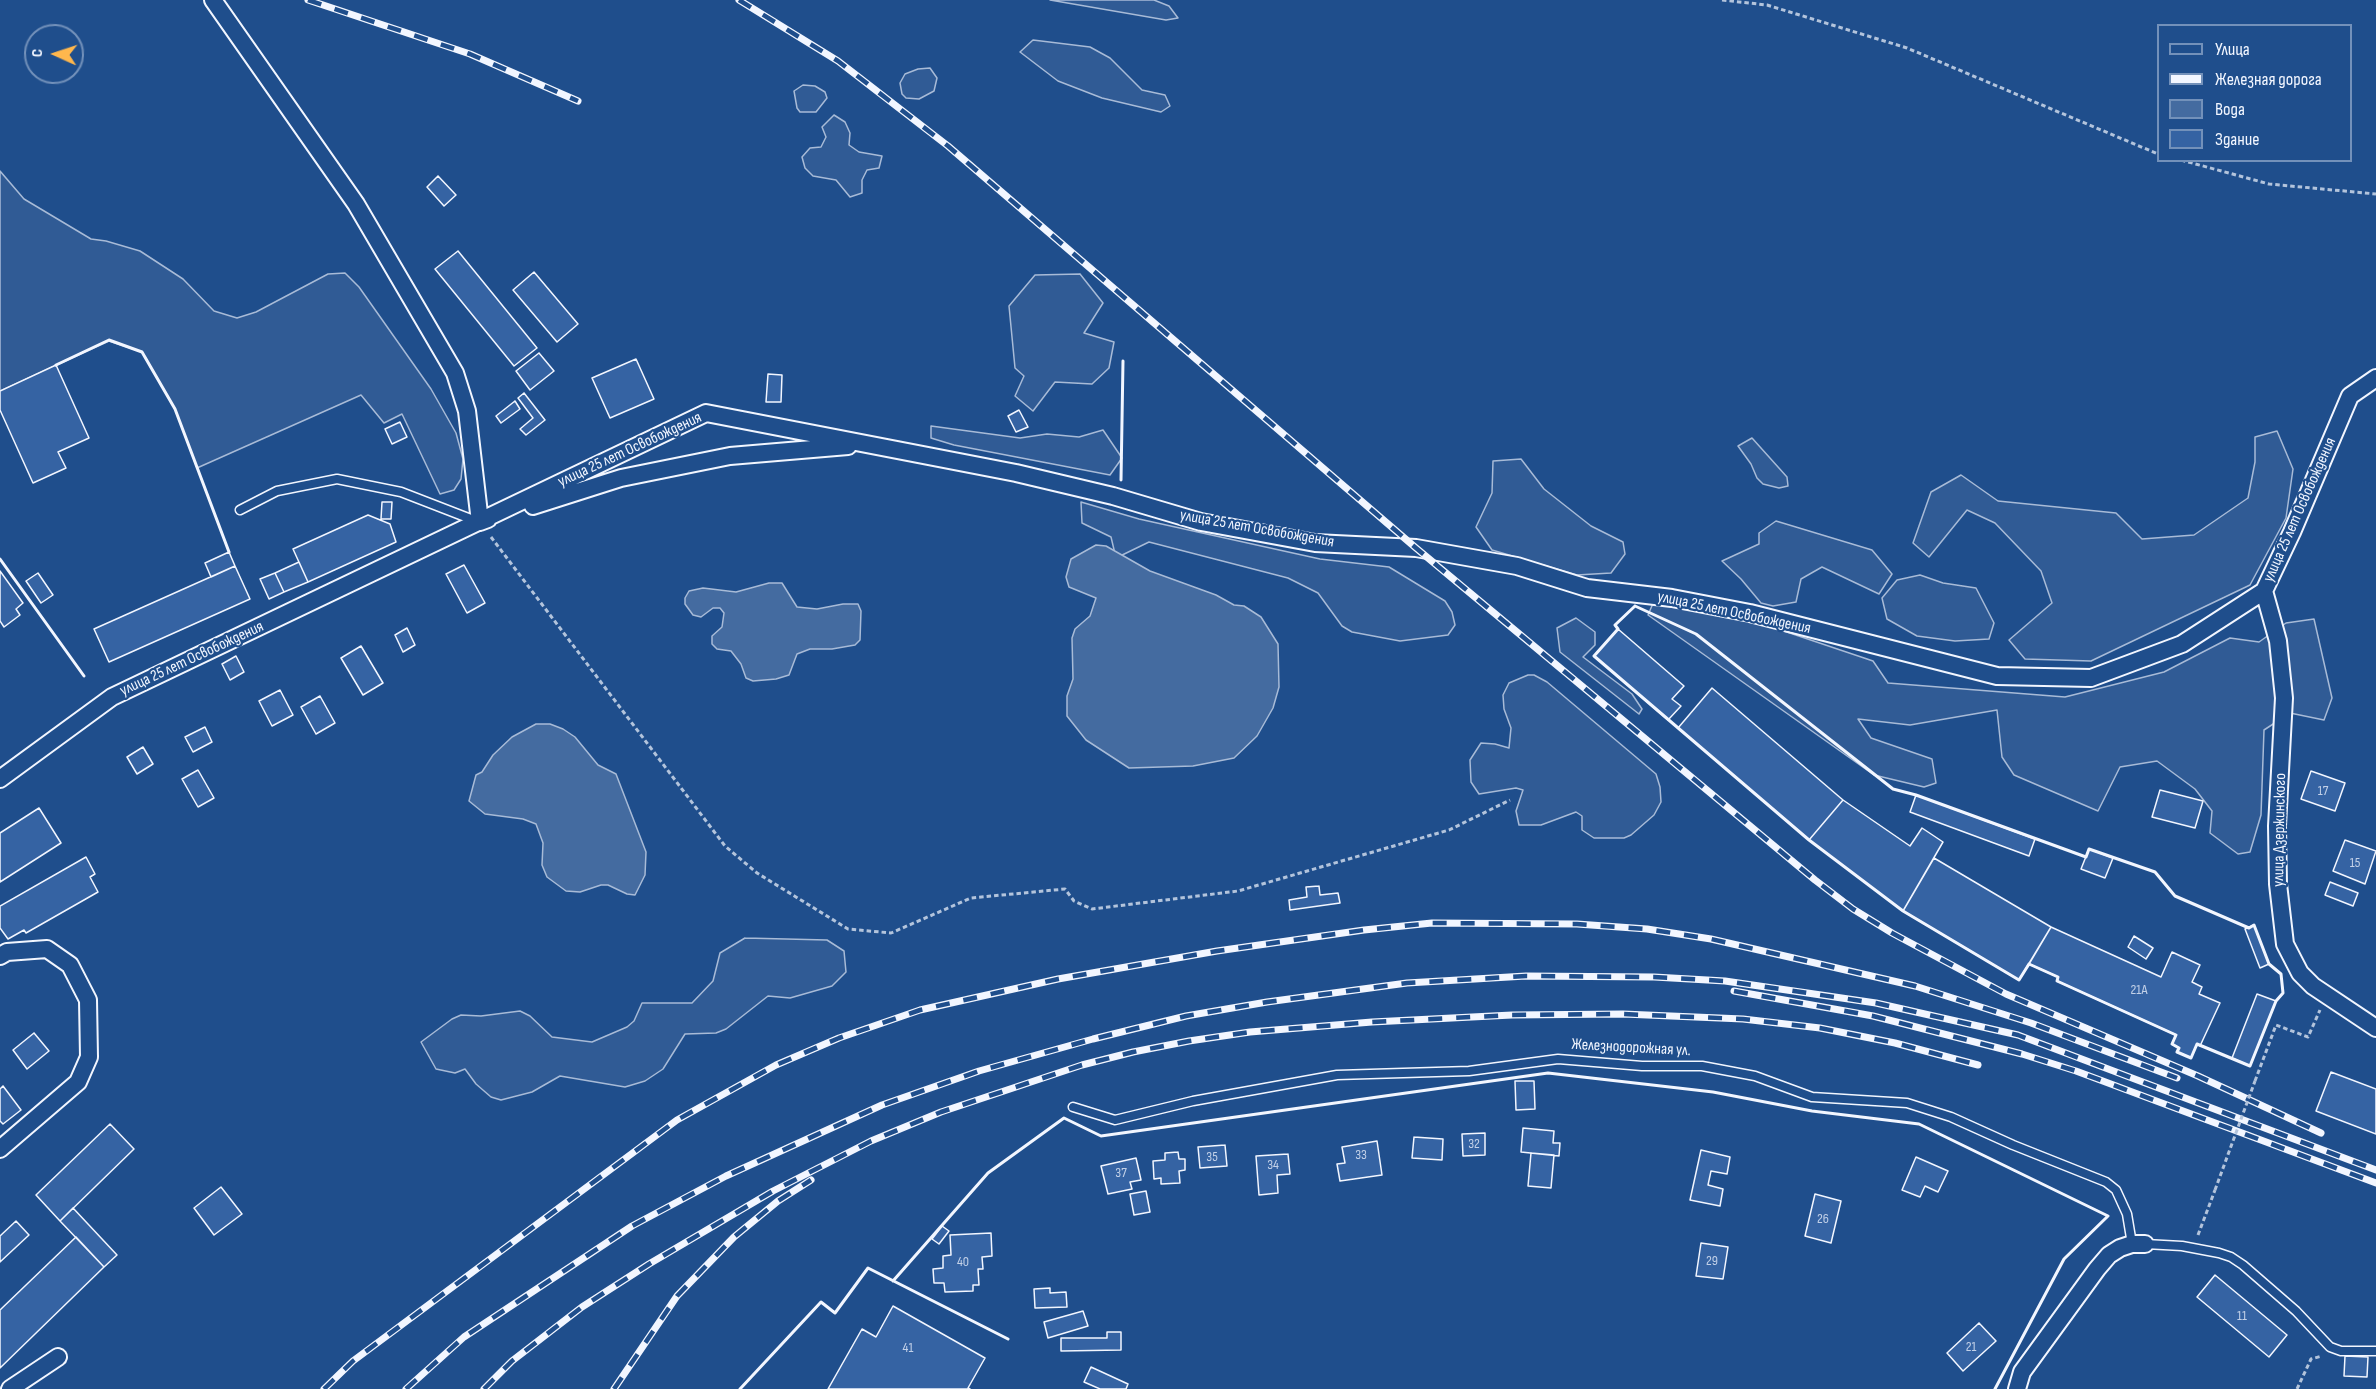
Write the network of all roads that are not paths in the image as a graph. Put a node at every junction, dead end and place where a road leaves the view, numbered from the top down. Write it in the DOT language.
graph roads {
  1 [pos="213,0"];
  2 [pos="2376,378"];
  3 [pos="868,444"];
  4 [pos="240,510"];
  5 [pos="480,522"];
  6 [pos="2264,591"];
  7 [pos="0,779"];
  8 [pos="0,956"];
  9 [pos="2376,1028"];
  10 [pos="1073,1107"];
  11 [pos="0,1149"];
  12 [pos="2139,1244"];
  13 [pos="2376,1351"];
  14 [pos="58,1357"];
  15 [pos="10,1389"];
  16 [pos="2017,1389"];
  1 -- 5 [label="street"];
  2 -- 6 [label="street, улица 25 лет Освобождения"];
  3 -- 5 [label="street"];
  3 -- 5 [label="street, улица 25 лет Освобождения"];
  3 -- 6 [label="street, улица 25 лет Освобождения"];
  4 -- 5 [label="lane"];
  5 -- 7 [label="street, улица 25 лет Освобождения"];
  6 -- 9 [label="street, улица Дзержинского"];
  8 -- 11 [label="street"];
  10 -- 12 [label="lane, Железнодорожная ул."];
  12 -- 13 [label="lane"];
  12 -- 16 [label="street"];
  14 -- 15 [label="street"];
}
